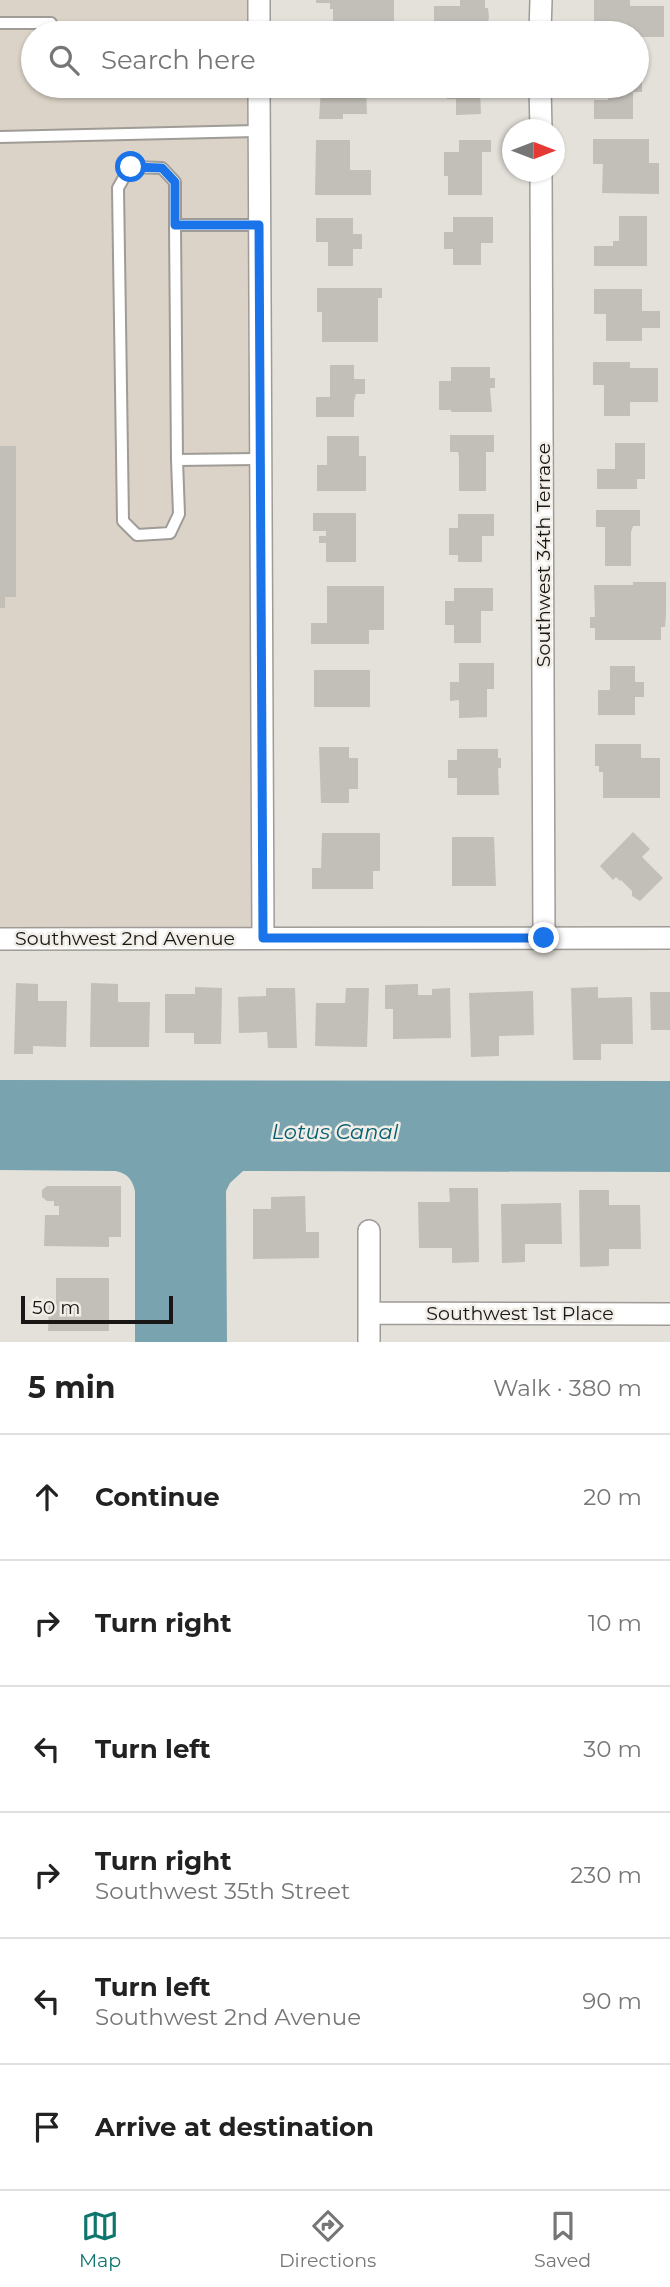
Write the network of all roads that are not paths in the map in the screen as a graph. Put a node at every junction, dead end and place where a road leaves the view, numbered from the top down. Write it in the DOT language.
graph roads {
  1 [pos="260,0"];
  2 [pos="541,0"];
  3 [pos="259,21"];
  4 [pos="540,21"];
  5 [pos="0,23"];
  6 [pos="21,23"];
  7 [pos="259,98"];
  8 [pos="540,98"];
  9 [pos="541,119"];
  10 [pos="259,131"];
  11 [pos="0,137"];
  12 [pos="541,182"];
  13 [pos="175,225"];
  14 [pos="259,225"];
  15 [pos="260,459"];
  16 [pos="177,460"];
  17 [pos="263,938"];
  18 [pos="544,938"];
  19 [pos="0,939"];
  20 [pos="670,939"];
  21 [pos="369,1231"];
  22 [pos="369,1313"];
  23 [pos="670,1314"];
  24 [pos="369,1342"];
  1 -- 3 [label="street"];
  2 -- 4 [label="street"];
  5 -- 6 [label="lane"];
  7 -- 10 [label="street"];
  8 -- 9 [label="street"];
  10 -- 11 [label="lane"];
  10 -- 14 [label="street"];
  12 -- 18 [label="street, Southwest 34th Terrace"];
  13 -- 14 [label="lane"];
  13 -- 16 [label="lane"];
  13 -- 16 [label="lane"];
  14 -- 15 [label="street"];
  15 -- 16 [label="lane"];
  15 -- 17 [label="street"];
  17 -- 18 [label="street, Southwest 2nd Avenue"];
  17 -- 19 [label="street, Southwest 2nd Avenue"];
  18 -- 20 [label="street, Southwest 2nd Avenue"];
  21 -- 22 [label="street"];
  22 -- 23 [label="street, Southwest 1st Place"];
  22 -- 24 [label="street"];
}
